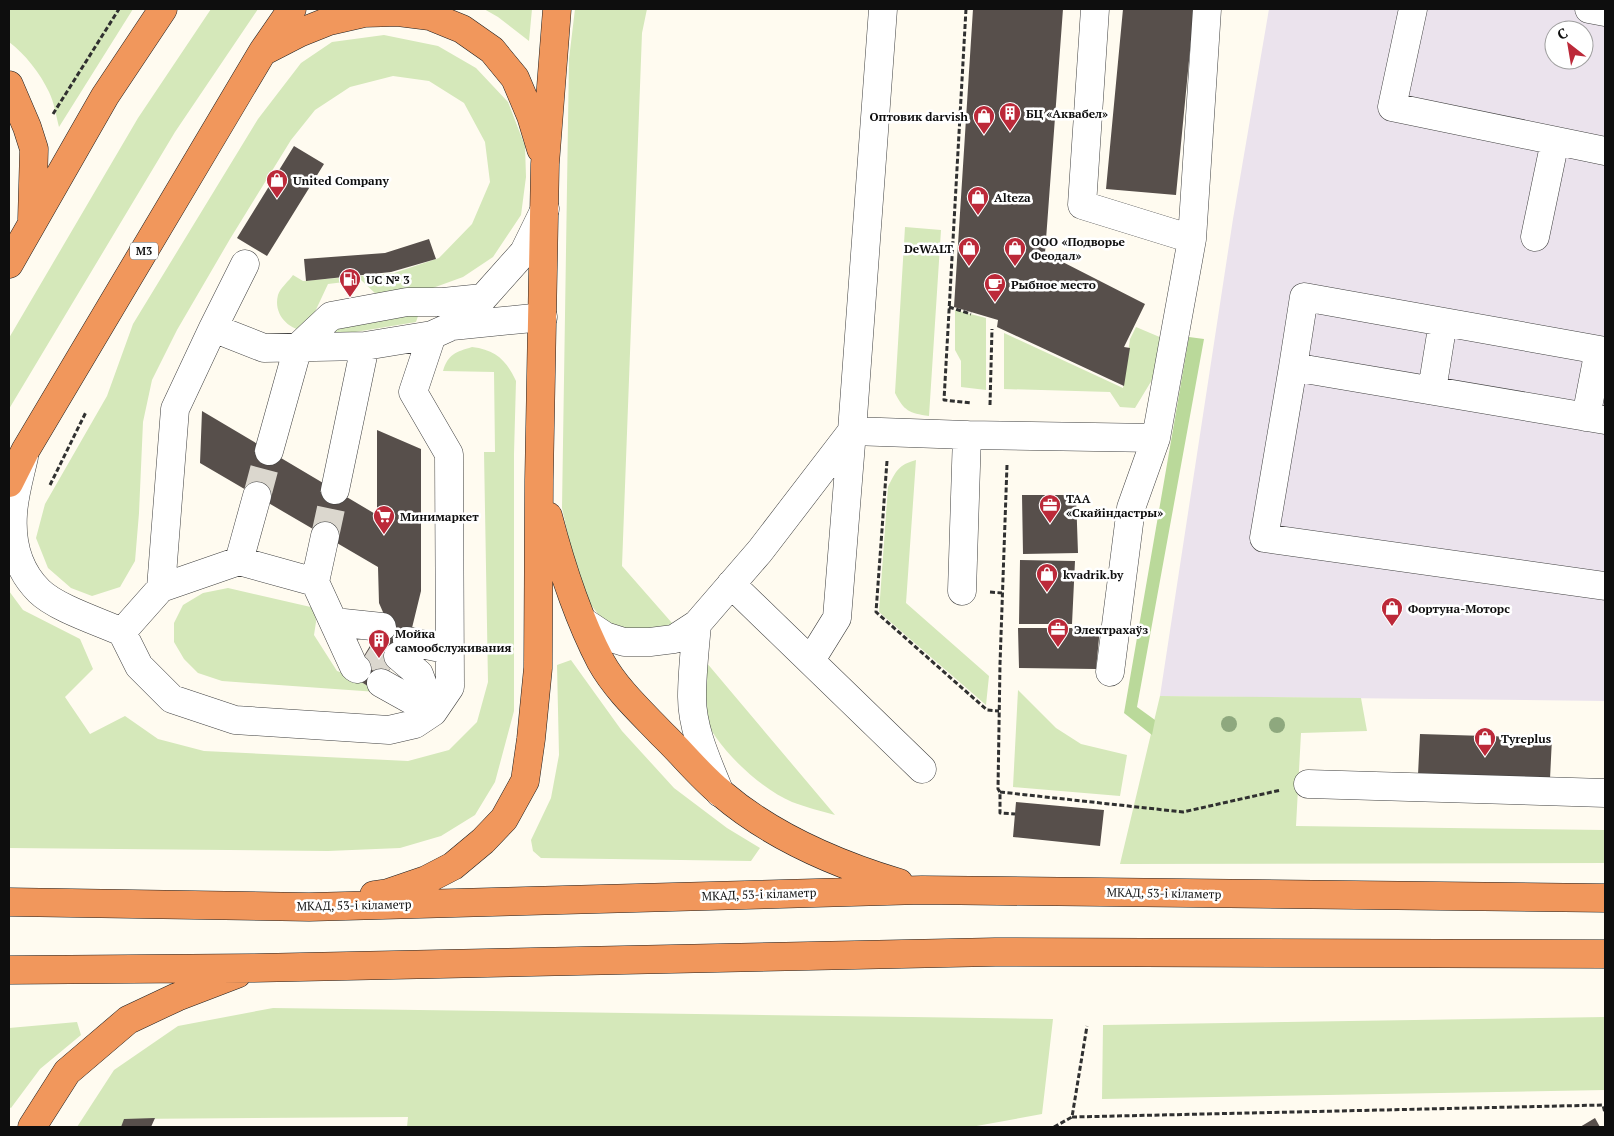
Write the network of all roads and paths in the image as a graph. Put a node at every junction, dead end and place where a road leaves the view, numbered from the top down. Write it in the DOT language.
graph roads {
  1 [pos="119,9"];
  2 [pos="163,9"];
  3 [pos="292,9"];
  4 [pos="558,9"];
  5 [pos="883,9"];
  6 [pos="966,9"];
  7 [pos="1095,9"];
  8 [pos="1207,9"];
  9 [pos="1413,9"];
  10 [pos="1589,9"];
  11 [pos="1605,12"];
  12 [pos="263,51"];
  13 [pos="9,85"];
  14 [pos="54,114"];
  15 [pos="1555,141"];
  16 [pos="1605,151"];
  17 [pos="546,164"];
  18 [pos="544,209"];
  19 [pos="32,223"];
  20 [pos="1535,237"];
  21 [pos="1192,239"];
  22 [pos="9,264"];
  23 [pos="245,264"];
  24 [pos="483,298"];
  25 [pos="949,307"];
  26 [pos="971,314"];
  27 [pos="542,317"];
  28 [pos="1443,322"];
  29 [pos="213,328"];
  30 [pos="992,329"];
  31 [pos="442,330"];
  32 [pos="365,346"];
  33 [pos="298,347"];
  34 [pos="1602,350"];
  35 [pos="1293,366"];
  36 [pos="1432,390"];
  37 [pos="971,403"];
  38 [pos="981,404"];
  39 [pos="990,405"];
  40 [pos="88,407"];
  41 [pos="1596,418"];
  42 [pos="852,431"];
  43 [pos="967,435"];
  44 [pos="1008,436"];
  45 [pos="1156,438"];
  46 [pos="25,451"];
  47 [pos="269,451"];
  48 [pos="887,460"];
  49 [pos="539,480"];
  50 [pos="9,483"];
  51 [pos="335,490"];
  52 [pos="46,493"];
  53 [pos="257,496"];
  54 [pos="325,536"];
  55 [pos="239,561"];
  56 [pos="315,582"];
  57 [pos="731,584"];
  58 [pos="1605,586"];
  59 [pos="161,588"];
  60 [pos="962,591"];
  61 [pos="334,622"];
  62 [pos="584,622"];
  63 [pos="697,624"];
  64 [pos="122,632"];
  65 [pos="450,650"];
  66 [pos="811,660"];
  67 [pos="1110,672"];
  68 [pos="999,711"];
  69 [pos="433,712"];
  70 [pos="922,769"];
  71 [pos="1308,784"];
  72 [pos="1000,792"];
  73 [pos="720,793"];
  74 [pos="1605,793"];
  75 [pos="1015,814"];
  76 [pos="922,890"];
  77 [pos="1605,898"];
  78 [pos="9,902"];
  79 [pos="309,907"];
  80 [pos="1605,954"];
  81 [pos="252,968"];
  82 [pos="9,970"];
  83 [pos="1087,1026"];
  84 [pos="1604,1105"];
  85 [pos="1605,1113"];
  86 [pos="1072,1118"];
  87 [pos="32,1127"];
  88 [pos="1054,1127"];
  1 -- 14 [label="path"];
  2 -- 19 [label="highway"];
  3 -- 12 [label="highway, М3"];
  4 -- 17 [label="highway"];
  5 -- 42 [label="lane"];
  6 -- 25 [label="path"];
  7 -- 21 [label="lane"];
  8 -- 21 [label="lane"];
  9 -- 15 [label="lane"];
  10 -- 11 [label="lane"];
  12 -- 17 [label="highway"];
  12 -- 46 [label="highway, М3"];
  13 -- 19 [label="highway"];
  15 -- 16 [label="lane"];
  15 -- 20 [label="lane"];
  17 -- 18 [label="highway"];
  18 -- 24 [label="lane"];
  18 -- 27 [label="highway"];
  19 -- 22 [label="highway"];
  21 -- 45 [label="lane"];
  23 -- 29 [label="lane"];
  24 -- 31 [label="lane"];
  24 -- 33 [label="lane"];
  25 -- 26 [label="path"];
  25 -- 37 [label="path"];
  27 -- 31 [label="lane"];
  27 -- 49 [label="highway"];
  28 -- 34 [label="lane"];
  28 -- 35 [label="lane"];
  28 -- 36 [label="lane"];
  29 -- 33 [label="lane"];
  29 -- 59 [label="lane"];
  30 -- 39 [label="path"];
  31 -- 32 [label="lane"];
  31 -- 65 [label="lane"];
  32 -- 33 [label="lane"];
  32 -- 51 [label="lane"];
  33 -- 47 [label="lane"];
  34 -- 41 [label="lane"];
  35 -- 36 [label="lane"];
  35 -- 58 [label="lane"];
  36 -- 41 [label="lane"];
  38 -- 39 [label="path"];
  39 -- 44 [label="path"];
  40 -- 52 [label="path"];
  42 -- 43 [label="lane"];
  42 -- 57 [label="lane"];
  42 -- 66 [label="lane"];
  43 -- 44 [label="lane"];
  43 -- 60 [label="lane"];
  44 -- 45 [label="lane"];
  44 -- 68 [label="path"];
  45 -- 67 [label="lane"];
  46 -- 50 [label="highway, М3"];
  46 -- 64 [label="lane"];
  48 -- 68 [label="path"];
  49 -- 62 [label="highway"];
  49 -- 79 [label="highway"];
  53 -- 55 [label="lane"];
  54 -- 56 [label="lane"];
  55 -- 56 [label="lane"];
  55 -- 59 [label="lane"];
  56 -- 61 [label="lane"];
  57 -- 63 [label="lane"];
  57 -- 66 [label="lane"];
  59 -- 64 [label="lane"];
  61 -- 61 [label="lane"];
  62 -- 63 [label="lane"];
  62 -- 73 [label="highway"];
  63 -- 73 [label="lane"];
  64 -- 69 [label="lane"];
  65 -- 69 [label="lane"];
  65 -- 69 [label="lane"];
  66 -- 70 [label="lane"];
  68 -- 72 [label="path"];
  71 -- 72 [label="path"];
  71 -- 74 [label="lane"];
  72 -- 75 [label="path"];
  73 -- 76 [label="highway"];
  76 -- 77 [label="highway, МКАД, 53-і кіламетр"];
  76 -- 79 [label="highway, МКАД, 53-і кіламетр"];
  78 -- 79 [label="highway, МКАД, 53-і кіламетр"];
  80 -- 81 [label="highway"];
  81 -- 82 [label="highway"];
  81 -- 87 [label="highway"];
  83 -- 86 [label="path"];
  84 -- 85 [label="path"];
  84 -- 86 [label="path"];
  86 -- 88 [label="path"];
}
